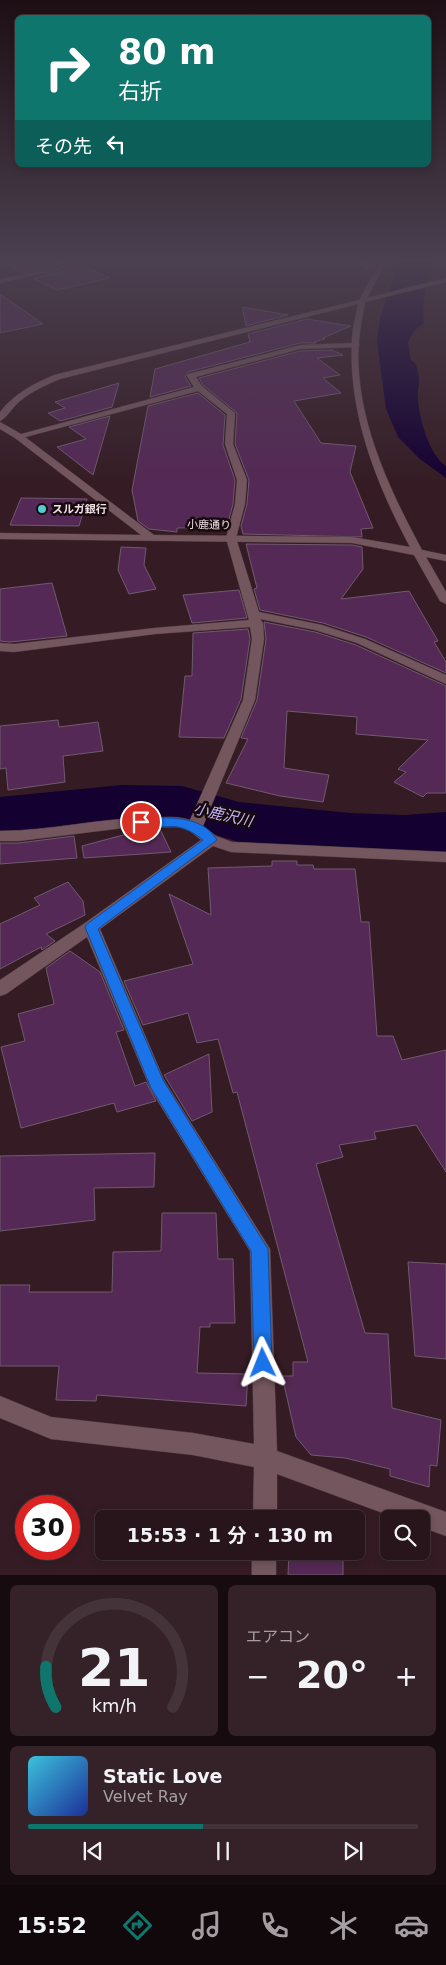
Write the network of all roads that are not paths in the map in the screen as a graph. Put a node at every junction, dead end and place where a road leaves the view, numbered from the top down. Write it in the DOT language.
graph roads {
  1 [pos="226,334"];
  2 [pos="358,334"];
  3 [pos="356,344"];
  4 [pos="199,388"];
  5 [pos="0,418"];
  6 [pos="0,425"];
  7 [pos="18,436"];
  8 [pos="0,536"];
  9 [pos="151,537"];
  10 [pos="230,538"];
  11 [pos="417,552"];
  12 [pos="446,558"];
  13 [pos="446,601"];
  14 [pos="255,618"];
  15 [pos="0,648"];
  16 [pos="446,680"];
  17 [pos="195,827"];
  18 [pos="0,836"];
  19 [pos="211,840"];
  20 [pos="446,857"];
  21 [pos="91,927"];
  22 [pos="0,989"];
  23 [pos="0,1406"];
  24 [pos="266,1458"];
  25 [pos="265,1510"];
  26 [pos="446,1524"];
  27 [pos="264,1560"];
  28 [pos="264,1575"];
  1 -- 5 [label="street"];
  2 -- 3 [label="street"];
  3 -- 4 [label="street"];
  3 -- 11 [label="street"];
  4 -- 7 [label="street"];
  4 -- 10 [label="street"];
  6 -- 7 [label="street"];
  7 -- 9 [label="street"];
  8 -- 9 [label="street, 小鹿通り"];
  9 -- 10 [label="street, 小鹿通り"];
  10 -- 11 [label="street, 小鹿通り"];
  10 -- 14 [label="street"];
  11 -- 12 [label="street, 小鹿通り"];
  11 -- 13 [label="street"];
  14 -- 15 [label="street"];
  14 -- 16 [label="street"];
  14 -- 17 [label="street"];
  17 -- 18 [label="street"];
  17 -- 19 [label="street"];
  19 -- 20 [label="street"];
  19 -- 21 [label="street"];
  21 -- 22 [label="street"];
  21 -- 24 [label="street"];
  23 -- 24 [label="street"];
  24 -- 25 [label="street"];
  24 -- 26 [label="street"];
  27 -- 28 [label="street"];
}
